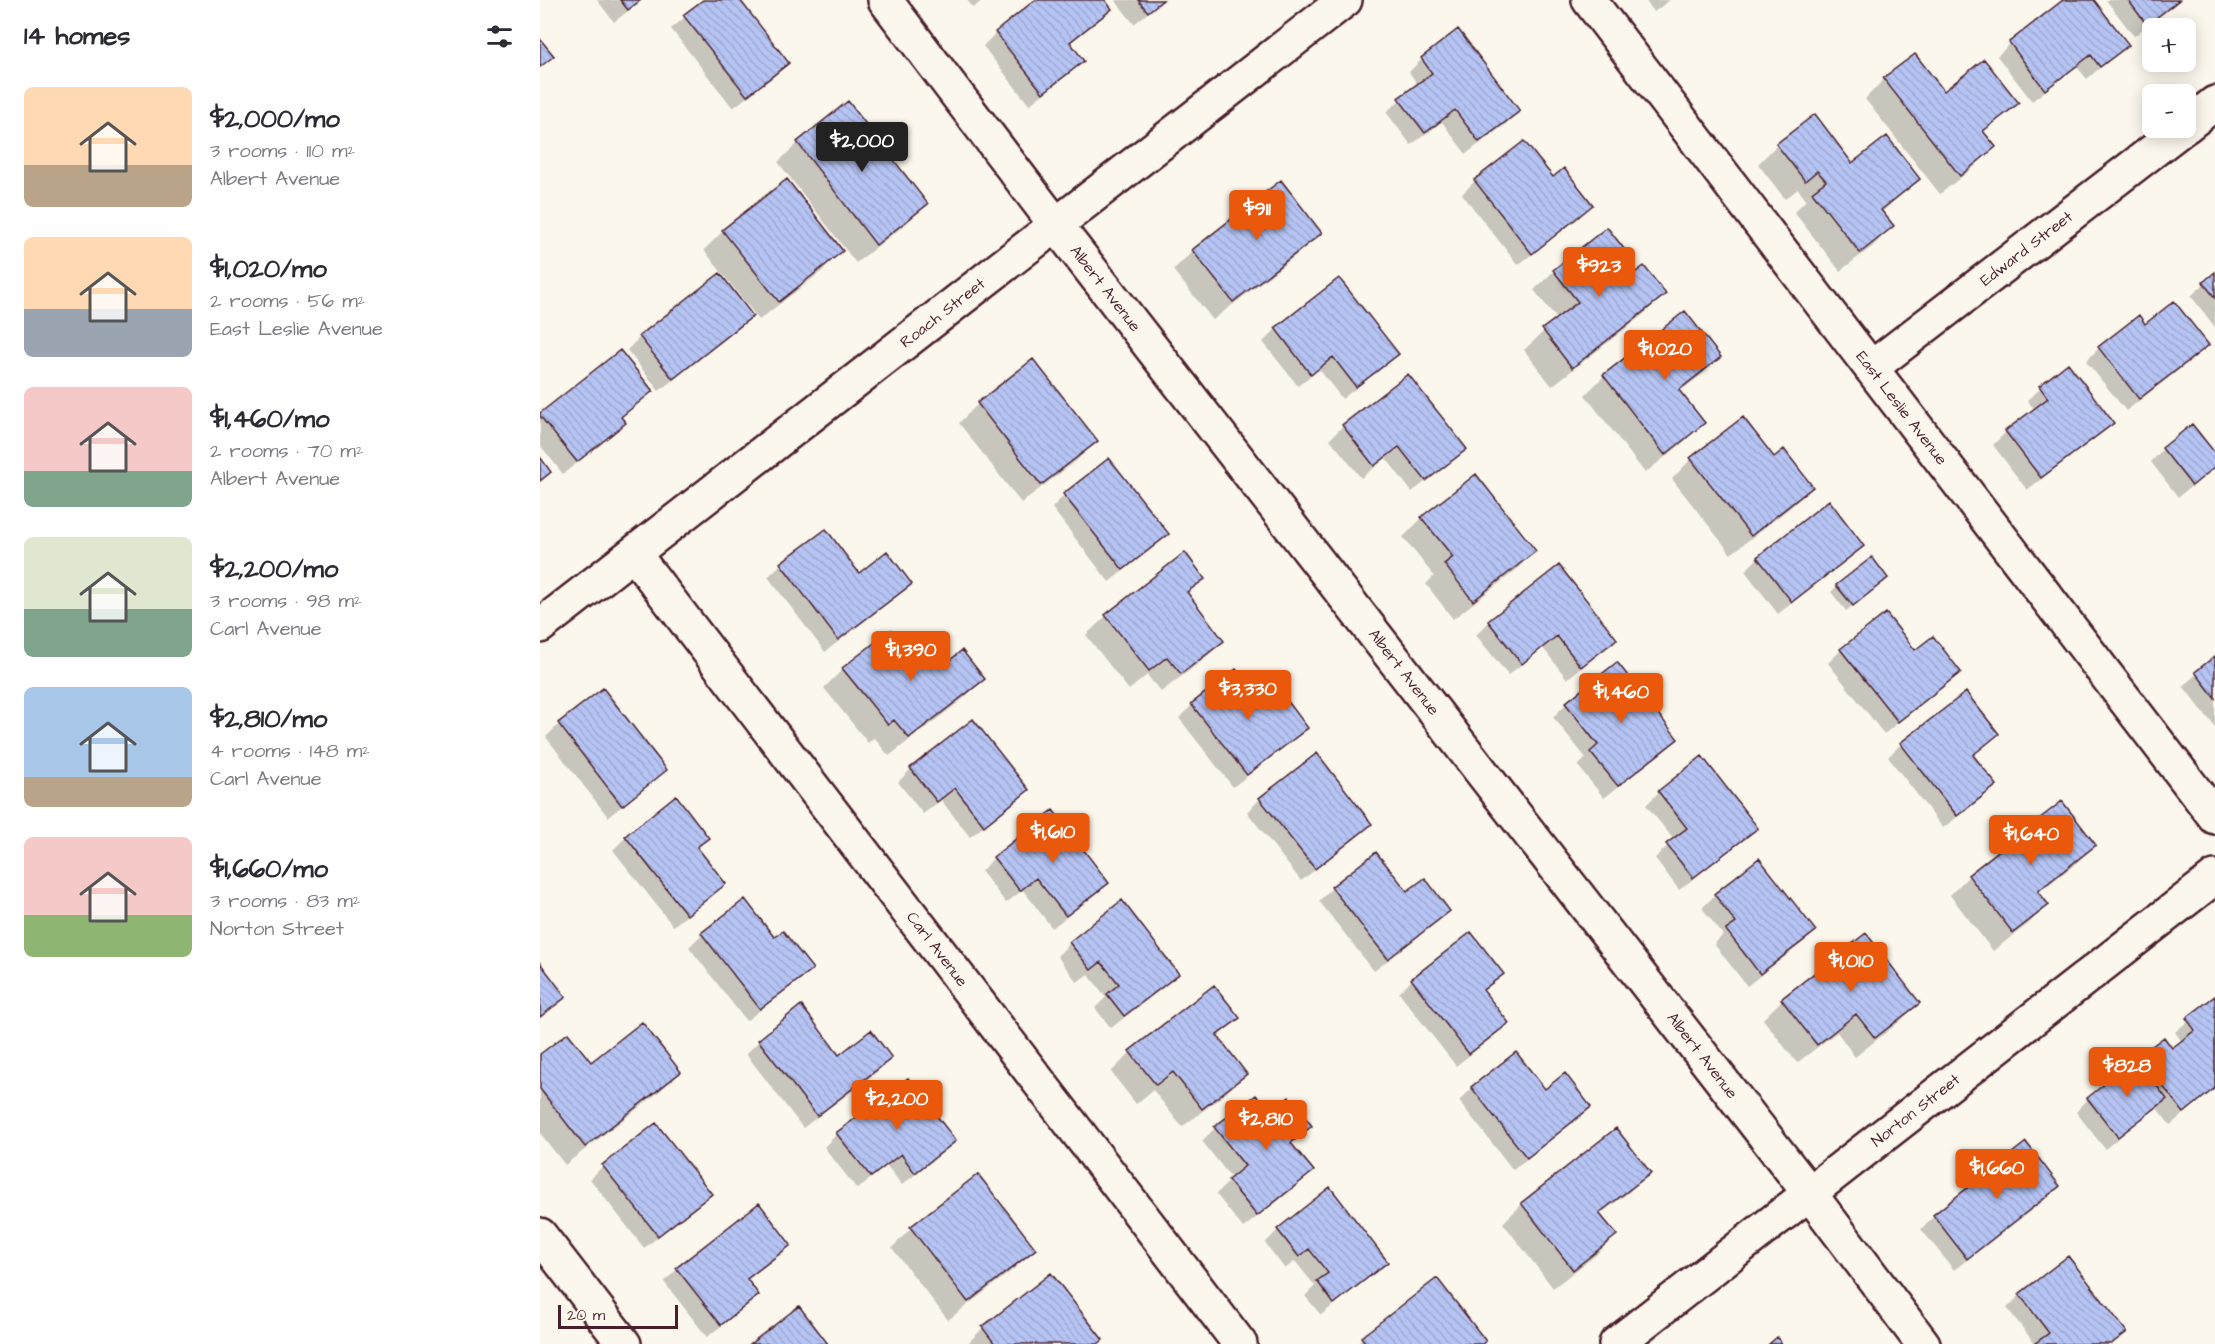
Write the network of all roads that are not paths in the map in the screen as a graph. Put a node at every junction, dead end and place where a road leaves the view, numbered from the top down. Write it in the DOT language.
graph roads {
  1 [pos="885,0"];
  2 [pos="1345,0"];
  3 [pos="1589,0"];
  4 [pos="2215,103"];
  5 [pos="2196,118"];
  6 [pos="2170,138"];
  7 [pos="1056,225"];
  8 [pos="1871,368"];
  9 [pos="634,554"];
  10 [pos="540,626"];
  11 [pos="2215,817"];
  12 [pos="2215,877"];
  13 [pos="1810,1194"];
  14 [pos="540,1235"];
  15 [pos="624,1344"];
  16 [pos="1240,1344"];
  17 [pos="1616,1344"];
  18 [pos="1923,1344"];
  1 -- 7 [label="street, Albert Avenue"];
  2 -- 7 [label="street, Roach Street"];
  3 -- 8 [label="street, East Leslie Avenue"];
  4 -- 5 [label="street, Edward Street"];
  6 -- 8 [label="street, Edward Street"];
  7 -- 9 [label="street, Roach Street"];
  7 -- 13 [label="street, Albert Avenue"];
  8 -- 11 [label="street, East Leslie Avenue"];
  9 -- 10 [label="street, Roach Street"];
  9 -- 16 [label="street, Carl Avenue"];
  12 -- 13 [label="street, Norton Street"];
  13 -- 17 [label="street, Norton Street"];
  13 -- 18 [label="street, Albert Avenue"];
  14 -- 15 [label="street"];
}
